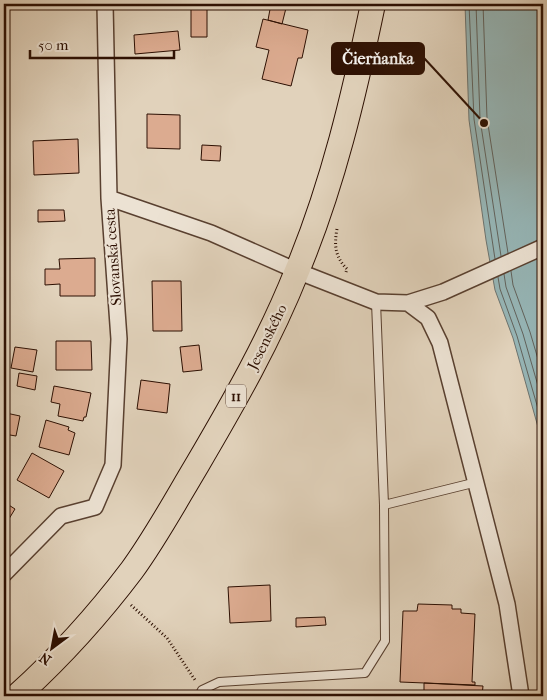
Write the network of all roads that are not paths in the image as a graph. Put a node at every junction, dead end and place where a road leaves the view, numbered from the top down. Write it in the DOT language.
graph roads {
  1 [pos="104,4"];
  2 [pos="373,4"];
  3 [pos="109,198"];
  4 [pos="543,248"];
  5 [pos="297,271"];
  6 [pos="376,302"];
  7 [pos="408,303"];
  8 [pos="477,482"];
  9 [pos="384,506"];
  10 [pos="4,574"];
  11 [pos="200,693"];
  12 [pos="17,696"];
  13 [pos="521,696"];
  1 -- 3 [label="street, Slovanská cesta"];
  2 -- 5 [label="main road, Jesenského / 11"];
  3 -- 5 [label="street"];
  3 -- 10 [label="street, Slovanská cesta"];
  4 -- 7 [label="street"];
  5 -- 6 [label="street"];
  5 -- 12 [label="main road, Jesenského / 11"];
  6 -- 7 [label="street"];
  6 -- 9 [label="lane"];
  7 -- 8 [label="street"];
  8 -- 9 [label="lane"];
  8 -- 13 [label="street"];
  9 -- 11 [label="lane"];
}
